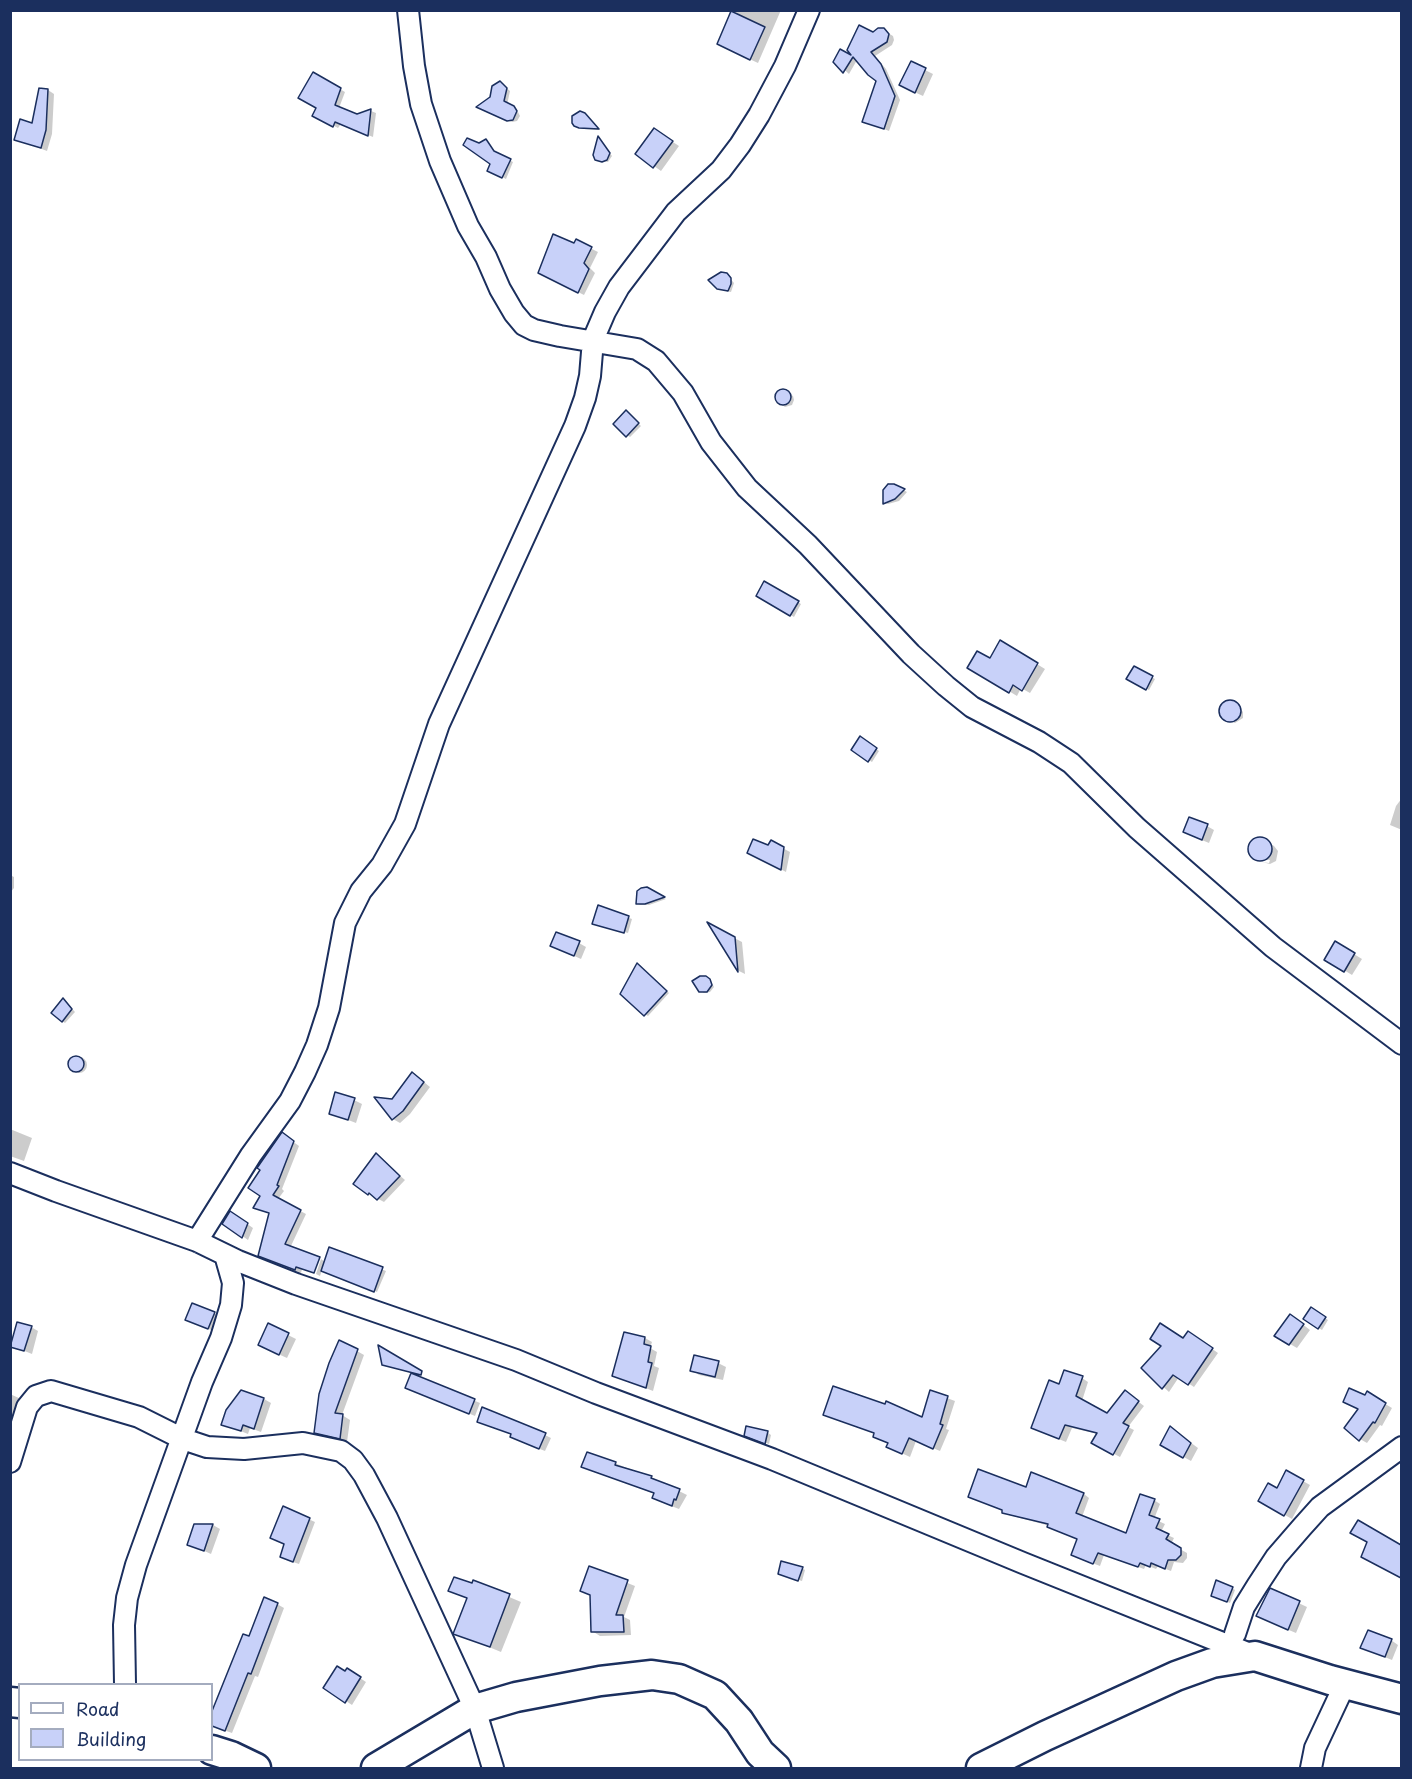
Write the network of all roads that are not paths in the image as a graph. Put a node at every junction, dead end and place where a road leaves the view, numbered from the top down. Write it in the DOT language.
graph roads {
  1 [pos="408,10"];
  2 [pos="809,10"];
  3 [pos="593,340"];
  4 [pos="1401,1044"];
  5 [pos="10,1173"];
  6 [pos="197,1241"];
  7 [pos="225,1255"];
  8 [pos="183,1439"];
  9 [pos="1401,1447"];
  10 [pos="10,1462"];
  11 [pos="1235,1634"];
  12 [pos="1256,1656"];
  13 [pos="125,1683"];
  14 [pos="1345,1684"];
  15 [pos="1401,1700"];
  16 [pos="475,1709"];
  17 [pos="213,1750"];
  18 [pos="256,1768"];
  19 [pos="376,1768"];
  20 [pos="493,1768"];
  21 [pos="776,1768"];
  22 [pos="981,1768"];
  23 [pos="1311,1768"];
  1 -- 3 [label="street"];
  2 -- 3 [label="street"];
  3 -- 4 [label="street"];
  3 -- 6 [label="street"];
  5 -- 6 [label="street"];
  6 -- 7 [label="street"];
  7 -- 8 [label="street"];
  7 -- 12 [label="street"];
  8 -- 10 [label="street"];
  8 -- 13 [label="street"];
  8 -- 16 [label="street"];
  9 -- 11 [label="street"];
  12 -- 14 [label="street"];
  12 -- 22 [label="street"];
  14 -- 15 [label="street"];
  14 -- 23 [label="street"];
  16 -- 19 [label="street"];
  16 -- 20 [label="street"];
  16 -- 21 [label="street"];
  17 -- 18 [label="street"];
}
